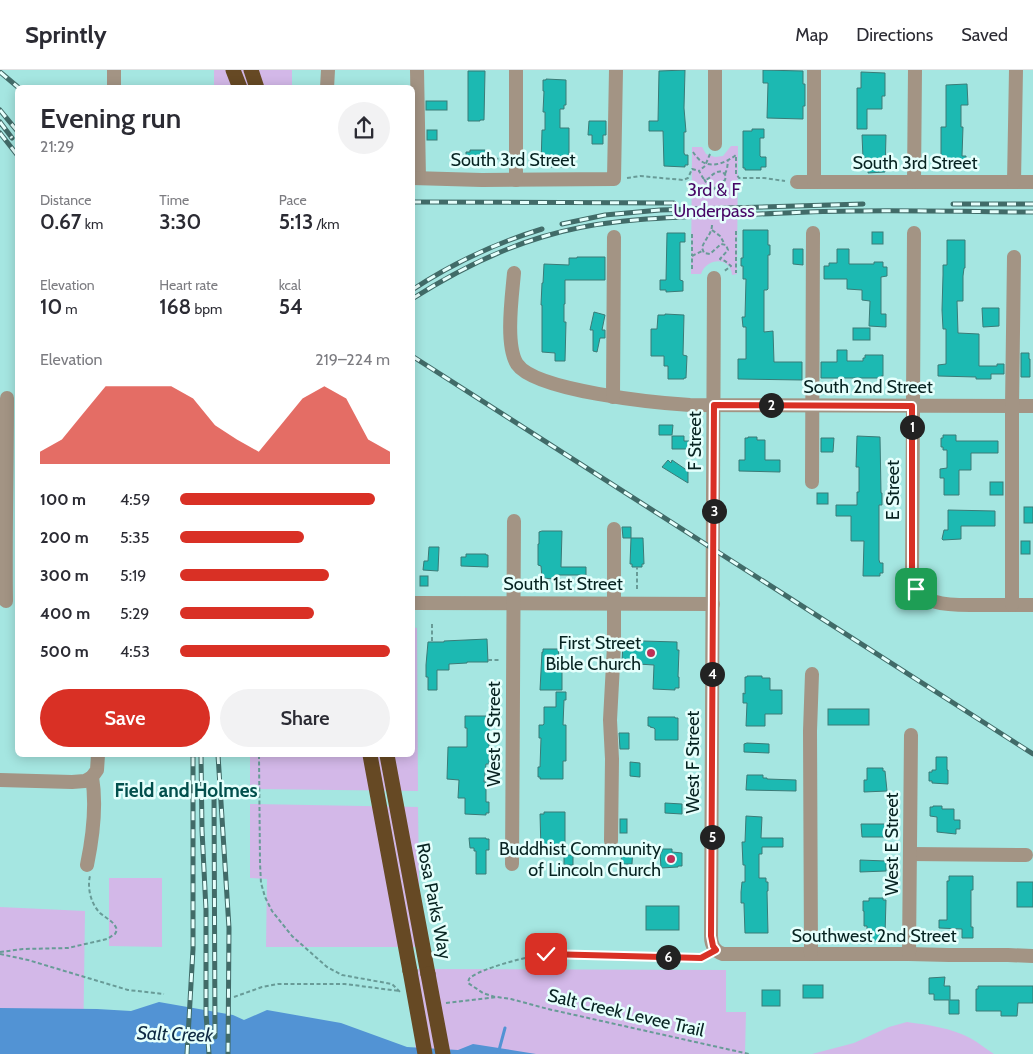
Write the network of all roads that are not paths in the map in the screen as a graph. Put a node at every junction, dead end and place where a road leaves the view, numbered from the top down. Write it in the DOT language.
graph roads {
  1 [pos="114,70"];
  2 [pos="233,70"];
  3 [pos="251,70"];
  4 [pos="328,70"];
  5 [pos="417,70"];
  6 [pos="516,70"];
  7 [pos="616,70"];
  8 [pos="715,70"];
  9 [pos="814,70"];
  10 [pos="915,70"];
  11 [pos="1016,70"];
  12 [pos="114,85"];
  13 [pos="239,85"];
  14 [pos="256,85"];
  15 [pos="327,85"];
  16 [pos="715,144"];
  17 [pos="416,178"];
  18 [pos="516,180"];
  19 [pos="797,182"];
  20 [pos="814,182"];
  21 [pos="914,182"];
  22 [pos="1014,182"];
  23 [pos="1033,182"];
  24 [pos="813,233"];
  25 [pos="914,233"];
  26 [pos="614,237"];
  27 [pos="1014,257"];
  28 [pos="514,273"];
  29 [pos="714,278"];
  30 [pos="613,397"];
  31 [pos="8,398"];
  32 [pos="714,405"];
  33 [pos="812,405"];
  34 [pos="912,406"];
  35 [pos="1012,406"];
  36 [pos="1033,406"];
  37 [pos="812,482"];
  38 [pos="514,521"];
  39 [pos="614,528"];
  40 [pos="8,601"];
  41 [pos="415,602"];
  42 [pos="514,603"];
  43 [pos="614,603"];
  44 [pos="713,604"];
  45 [pos="1012,604"];
  46 [pos="1033,605"];
  47 [pos="812,674"];
  48 [pos="911,735"];
  49 [pos="98,757"];
  50 [pos="370,757"];
  51 [pos="387,757"];
  52 [pos="92,777"];
  53 [pos="0,780"];
  54 [pos="611,841"];
  55 [pos="910,854"];
  56 [pos="1026,855"];
  57 [pos="512,864"];
  58 [pos="87,865"];
  59 [pos="716,950"];
  60 [pos="811,954"];
  61 [pos="909,954"];
  62 [pos="1033,956"];
  63 [pos="425,1054"];
  64 [pos="443,1054"];
  1 -- 12 [label="street"];
  2 -- 13 [label="highway"];
  3 -- 14 [label="highway"];
  4 -- 15 [label="street"];
  5 -- 17 [label="street"];
  6 -- 18 [label="street"];
  7 -- 18 [label="street, South 3rd Street"];
  8 -- 16 [label="street"];
  9 -- 20 [label="street"];
  10 -- 21 [label="street"];
  11 -- 22 [label="street"];
  17 -- 18 [label="street, South 3rd Street"];
  19 -- 20 [label="street, South 3rd Street"];
  20 -- 21 [label="street, South 3rd Street"];
  21 -- 22 [label="street, South 3rd Street"];
  22 -- 23 [label="street, South 3rd Street"];
  24 -- 33 [label="street"];
  25 -- 34 [label="street, E Street"];
  26 -- 30 [label="street"];
  27 -- 35 [label="street"];
  28 -- 30 [label="street, South 2nd Street"];
  29 -- 32 [label="street, F Street"];
  30 -- 32 [label="street, South 2nd Street"];
  31 -- 40 [label="street"];
  32 -- 33 [label="street, South 2nd Street"];
  32 -- 44 [label="street, F Street"];
  33 -- 34 [label="street, South 2nd Street"];
  33 -- 37 [label="street"];
  34 -- 35 [label="street, South 2nd Street"];
  34 -- 45 [label="street, E Street"];
  35 -- 36 [label="street, South 2nd Street"];
  35 -- 45 [label="street"];
  38 -- 42 [label="street, West G Street"];
  39 -- 43 [label="street"];
  41 -- 42 [label="street, South 1st Street"];
  42 -- 43 [label="street, South 1st Street"];
  42 -- 57 [label="street, West G Street"];
  43 -- 44 [label="street, South 1st Street"];
  43 -- 54 [label="street"];
  44 -- 59 [label="street, West F Street"];
  45 -- 46 [label="street"];
  47 -- 60 [label="street"];
  48 -- 55 [label="street, West E Street"];
  49 -- 52 [label="street"];
  50 -- 63 [label="highway, Rosa Parks Way, bridge"];
  51 -- 64 [label="highway, Rosa Parks Way, bridge"];
  52 -- 53 [label="street"];
  52 -- 58 [label="street"];
  55 -- 56 [label="street"];
  55 -- 61 [label="street, West E Street"];
  59 -- 60 [label="street, Southwest 2nd Street"];
  60 -- 61 [label="street, Southwest 2nd Street"];
  61 -- 62 [label="street, Southwest 2nd Street"];
}
